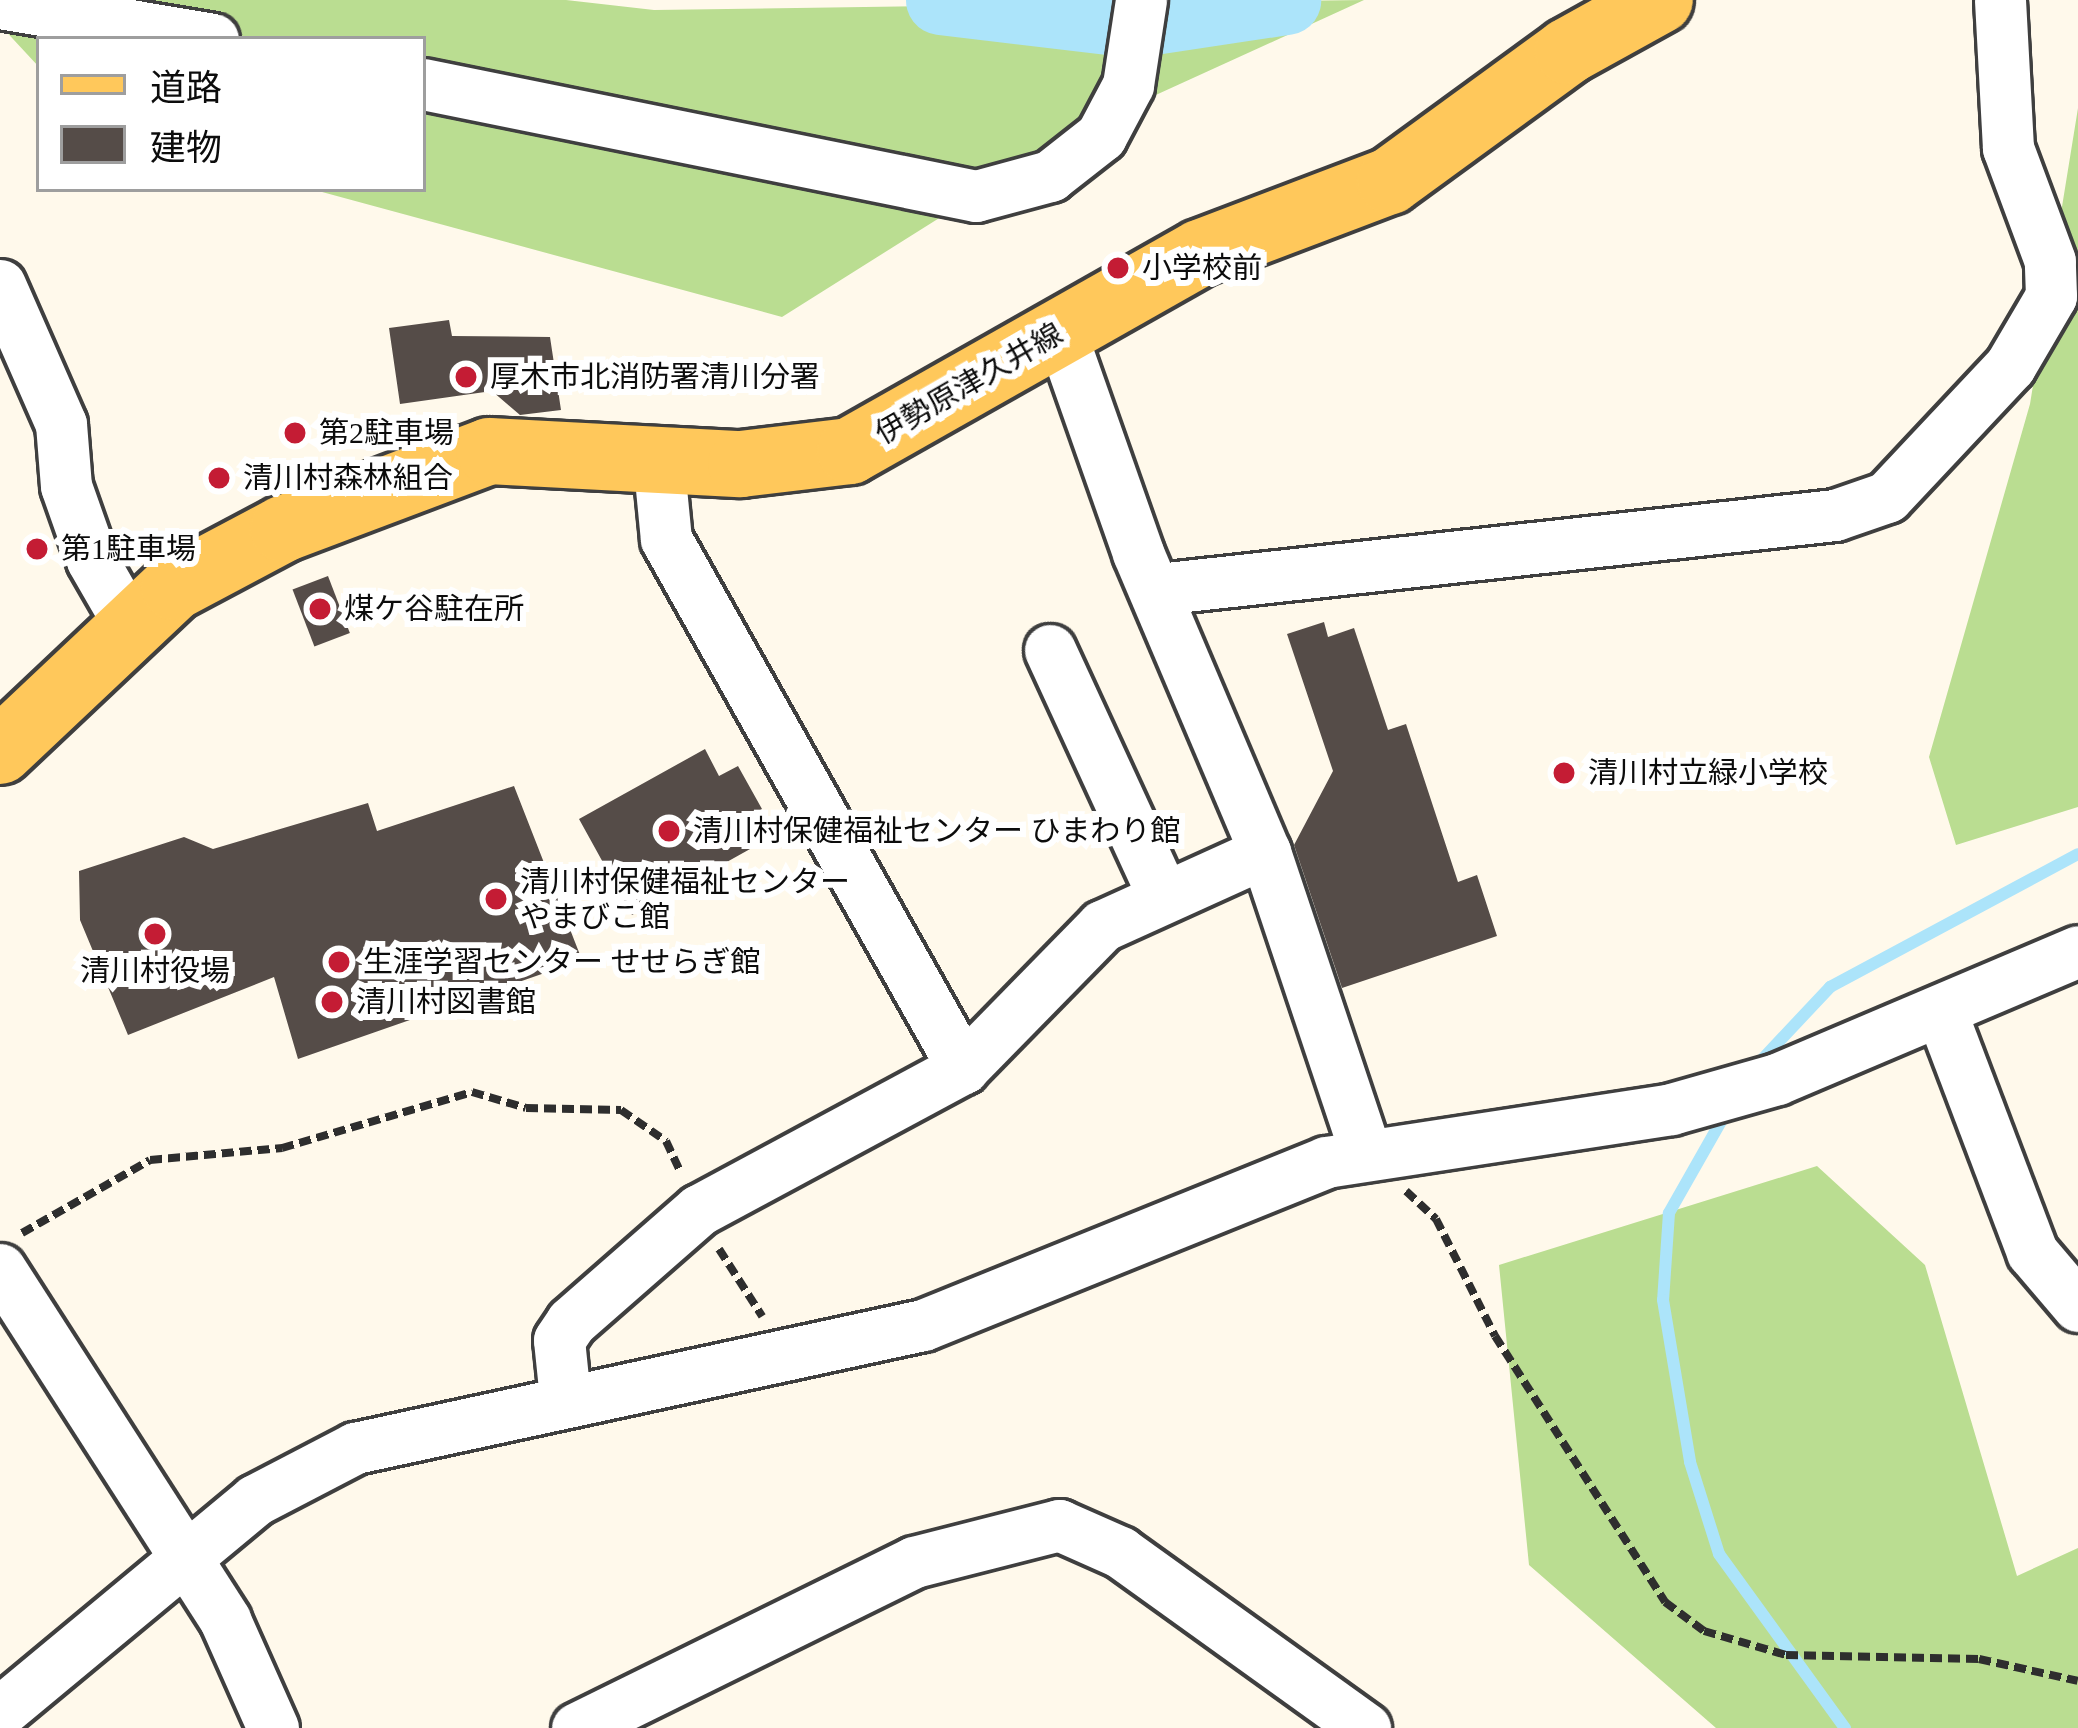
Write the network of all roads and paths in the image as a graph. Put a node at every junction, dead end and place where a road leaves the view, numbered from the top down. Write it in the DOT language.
graph roads {
  1 [pos="1141,0"];
  2 [pos="1660,0"];
  3 [pos="2000,0"];
  4 [pos="0,3"];
  5 [pos="194,36"];
  6 [pos="426,85"];
  7 [pos="0,285"];
  8 [pos="1060,331"];
  9 [pos="658,458"];
  10 [pos="1158,589"];
  11 [pos="130,626"];
  12 [pos="1050,650"];
  13 [pos="0,751"];
  14 [pos="1265,852"];
  15 [pos="1162,893"];
  16 [pos="2078,951"];
  17 [pos="1941,1012"];
  18 [pos="963,1068"];
  19 [pos="1366,1153"];
  20 [pos="699,1210"];
  21 [pos="0,1246"];
  22 [pos="0,1269"];
  23 [pos="2078,1306"];
  24 [pos="809,1350"];
  25 [pos="565,1398"];
  26 [pos="182,1555"];
  27 [pos="2078,1681"];
  28 [pos="0,1712"];
  29 [pos="273,1728"];
  30 [pos="577,1728"];
  31 [pos="1365,1728"];
  1 -- 6 [label="street"];
  2 -- 8 [label="main road, 伊勢原津久井線"];
  3 -- 10 [label="street"];
  4 -- 5 [label="street"];
  7 -- 11 [label="street"];
  8 -- 9 [label="main road, 伊勢原津久井線"];
  8 -- 10 [label="street"];
  9 -- 11 [label="main road, 伊勢原津久井線"];
  9 -- 18 [label="street"];
  10 -- 14 [label="street"];
  11 -- 13 [label="main road, 伊勢原津久井線"];
  12 -- 15 [label="street"];
  14 -- 15 [label="street"];
  14 -- 19 [label="street"];
  15 -- 18 [label="street"];
  16 -- 17 [label="street"];
  17 -- 19 [label="street"];
  17 -- 23 [label="street"];
  18 -- 20 [label="street"];
  19 -- 24 [label="street"];
  19 -- 27 [label="path"];
  20 -- 21 [label="path"];
  20 -- 24 [label="path"];
  20 -- 25 [label="street"];
  22 -- 26 [label="street"];
  24 -- 25 [label="street"];
  25 -- 26 [label="street"];
  26 -- 28 [label="street"];
  26 -- 29 [label="street"];
  30 -- 31 [label="street"];
}
